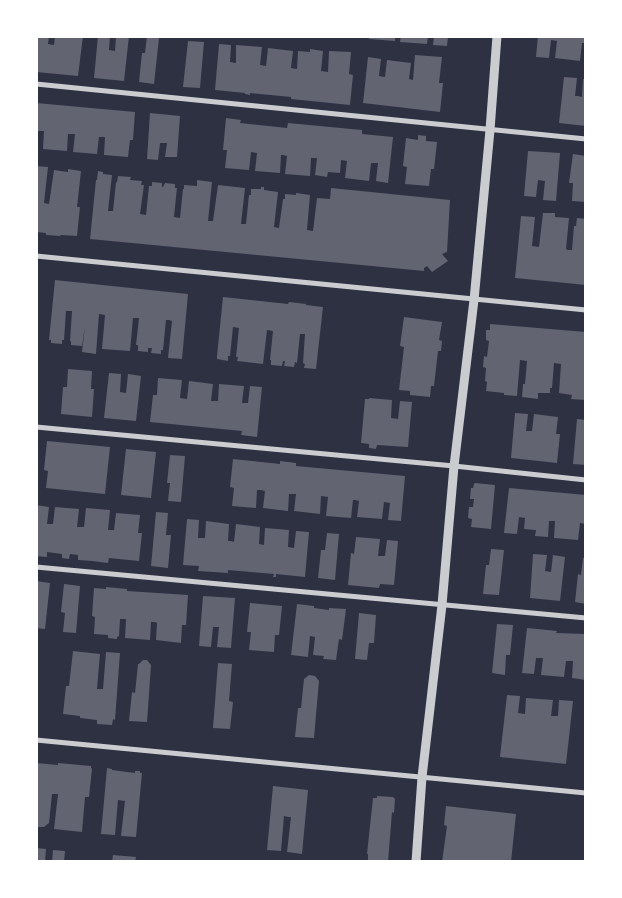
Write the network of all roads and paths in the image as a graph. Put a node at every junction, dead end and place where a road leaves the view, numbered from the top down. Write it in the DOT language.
graph roads {
  1 [pos="497,36"];
  2 [pos="36,84"];
  3 [pos="490,130"];
  4 [pos="586,139"];
  5 [pos="36,256"];
  6 [pos="474,300"];
  7 [pos="586,310"];
  8 [pos="36,427"];
  9 [pos="454,466"];
  10 [pos="586,480"];
  11 [pos="36,567"];
  12 [pos="442,605"];
  13 [pos="586,618"];
  14 [pos="36,740"];
  15 [pos="422,777"];
  16 [pos="586,793"];
  17 [pos="416,862"];
  1 -- 3 [label="street"];
  2 -- 3 [label="street"];
  3 -- 4 [label="street"];
  3 -- 6 [label="street"];
  5 -- 6 [label="street"];
  6 -- 7 [label="street"];
  6 -- 9 [label="street"];
  8 -- 9 [label="street"];
  9 -- 10 [label="street"];
  9 -- 12 [label="street"];
  11 -- 12 [label="street"];
  12 -- 13 [label="street"];
  12 -- 15 [label="street"];
  14 -- 15 [label="street"];
  15 -- 16 [label="street"];
  15 -- 17 [label="street"];
}
